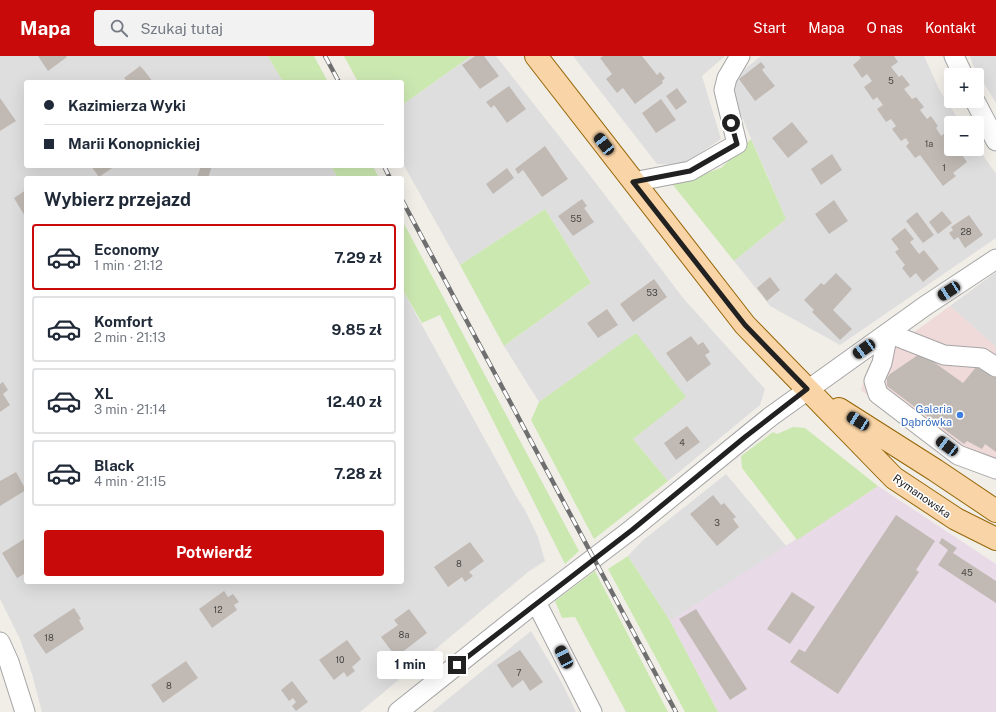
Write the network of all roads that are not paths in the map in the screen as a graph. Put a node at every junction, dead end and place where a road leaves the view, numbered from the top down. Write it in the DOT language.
graph roads {
  1 [pos="536,56"];
  2 [pos="740,56"];
  3 [pos="954,56"];
  4 [pos="960,68"];
  5 [pos="979,108"];
  6 [pos="996,141"];
  7 [pos="633,182"];
  8 [pos="996,259"];
  9 [pos="888,333"];
  10 [pos="996,367"];
  11 [pos="807,389"];
  12 [pos="996,469"];
  13 [pos="996,512"];
  14 [pos="996,539"];
  15 [pos="536,602"];
  16 [pos="0,642"];
  17 [pos="5,666"];
  18 [pos="25,712"];
  19 [pos="398,712"];
  20 [pos="592,712"];
  1 -- 7 [label="main road, Rymanowska"];
  2 -- 7 [label="street"];
  3 -- 4 [label="street"];
  5 -- 6 [label="street"];
  7 -- 11 [label="main road, Rymanowska"];
  8 -- 9 [label="street"];
  9 -- 10 [label="street"];
  9 -- 11 [label="street"];
  9 -- 12 [label="street"];
  11 -- 13 [label="main road, Rymanowska"];
  11 -- 14 [label="main road, Rymanowska"];
  11 -- 15 [label="street"];
  15 -- 19 [label="street"];
  15 -- 20 [label="street"];
  16 -- 17 [label="street"];
  17 -- 18 [label="street"];
}
